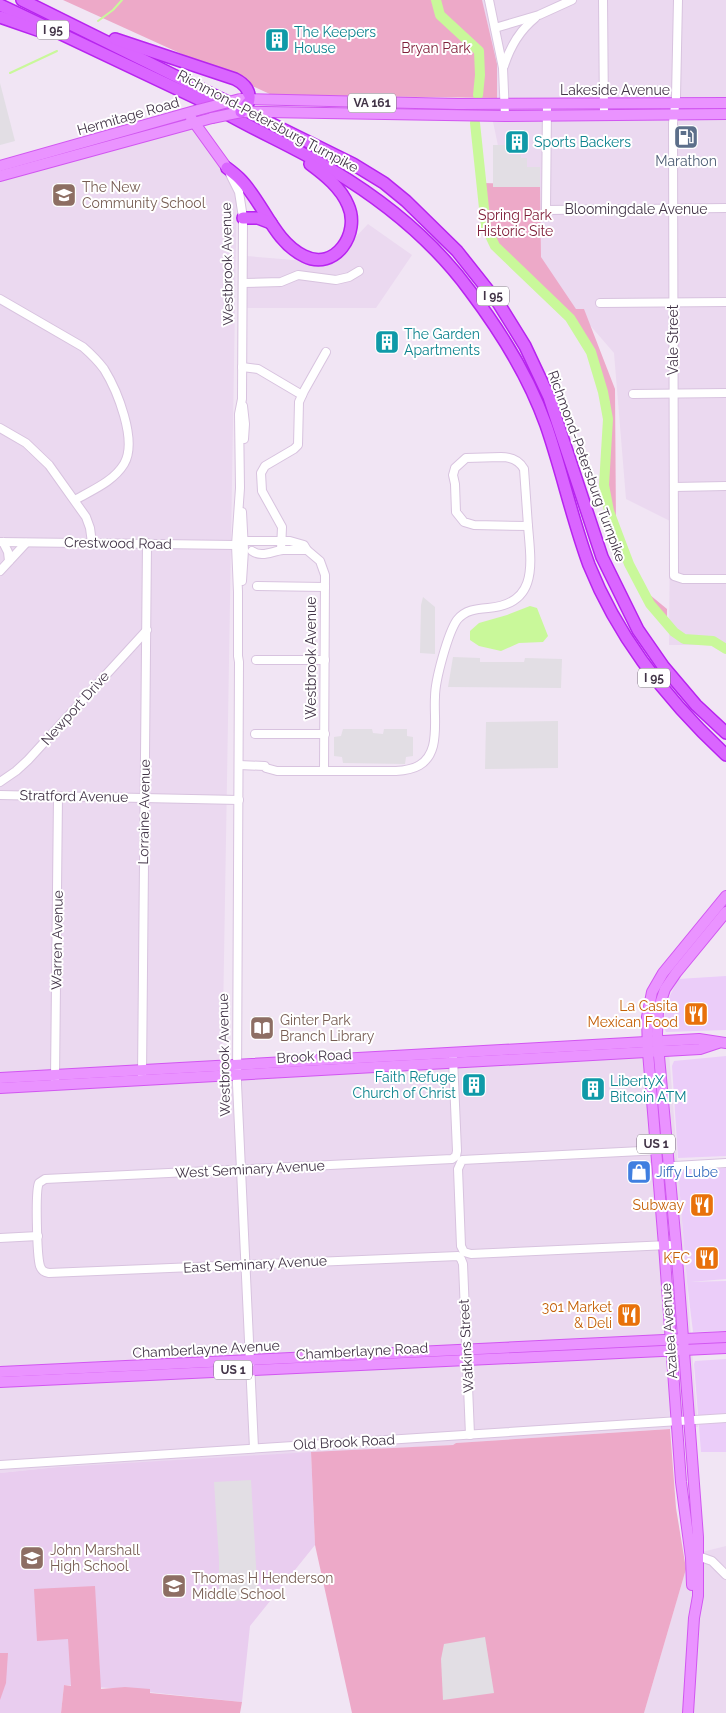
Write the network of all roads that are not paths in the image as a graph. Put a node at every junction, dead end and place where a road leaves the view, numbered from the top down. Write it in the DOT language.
graph roads {
  1 [pos="22,0"];
  2 [pos="489,0"];
  3 [pos="572,0"];
  4 [pos="603,0"];
  5 [pos="678,0"];
  6 [pos="0,5"];
  7 [pos="539,16"];
  8 [pos="0,17"];
  9 [pos="77,27"];
  10 [pos="495,28"];
  11 [pos="105,55"];
  12 [pos="503,68"];
  13 [pos="245,103"];
  14 [pos="675,103"];
  15 [pos="726,103"];
  16 [pos="504,104"];
  17 [pos="547,104"];
  18 [pos="604,104"];
  19 [pos="193,111"];
  20 [pos="726,114"];
  21 [pos="547,115"];
  22 [pos="604,115"];
  23 [pos="674,115"];
  24 [pos="505,116"];
  25 [pos="194,123"];
  26 [pos="277,142"];
  27 [pos="0,166"];
  28 [pos="227,168"];
  29 [pos="0,176"];
  30 [pos="674,208"];
  31 [pos="726,208"];
  32 [pos="243,218"];
  33 [pos="271,223"];
  34 [pos="358,271"];
  35 [pos="243,283"];
  36 [pos="0,299"];
  37 [pos="674,302"];
  38 [pos="726,302"];
  39 [pos="600,303"];
  40 [pos="326,352"];
  41 [pos="242,368"];
  42 [pos="633,394"];
  43 [pos="673,394"];
  44 [pos="726,394"];
  45 [pos="302,395"];
  46 [pos="0,428"];
  47 [pos="726,486"];
  48 [pos="674,487"];
  49 [pos="75,500"];
  50 [pos="528,526"];
  51 [pos="282,540"];
  52 [pos="1,542"];
  53 [pos="26,543"];
  54 [pos="92,543"];
  55 [pos="147,543"];
  56 [pos="241,546"];
  57 [pos="279,550"];
  58 [pos="307,550"];
  59 [pos="9,562"];
  60 [pos="0,572"];
  61 [pos="726,579"];
  62 [pos="258,586"];
  63 [pos="325,587"];
  64 [pos="147,630"];
  65 [pos="256,660"];
  66 [pos="325,660"];
  67 [pos="726,733"];
  68 [pos="255,734"];
  69 [pos="324,734"];
  70 [pos="726,755"];
  71 [pos="239,768"];
  72 [pos="324,771"];
  73 [pos="0,782"];
  74 [pos="0,795"];
  75 [pos="58,796"];
  76 [pos="144,798"];
  77 [pos="239,800"];
  78 [pos="726,896"];
  79 [pos="726,912"];
  80 [pos="723,1043"];
  81 [pos="653,1046"];
  82 [pos="453,1058"];
  83 [pos="236,1070"];
  84 [pos="142,1075"];
  85 [pos="0,1078"];
  86 [pos="55,1080"];
  87 [pos="0,1088"];
  88 [pos="656,1150"];
  89 [pos="668,1150"];
  90 [pos="458,1159"];
  91 [pos="726,1163"];
  92 [pos="669,1166"];
  93 [pos="658,1167"];
  94 [pos="240,1170"];
  95 [pos="38,1236"];
  96 [pos="0,1238"];
  97 [pos="664,1245"];
  98 [pos="676,1245"];
  99 [pos="462,1254"];
  100 [pos="245,1265"];
  101 [pos="726,1338"];
  102 [pos="683,1345"];
  103 [pos="671,1346"];
  104 [pos="726,1348"];
  105 [pos="467,1355"];
  106 [pos="250,1365"];
  107 [pos="0,1372"];
  108 [pos="0,1382"];
  109 [pos="726,1418"];
  110 [pos="677,1422"];
  111 [pos="689,1422"];
  112 [pos="470,1435"];
  113 [pos="254,1448"];
  114 [pos="0,1465"];
  115 [pos="694,1555"];
  116 [pos="726,1575"];
  117 [pos="688,1713"];
  1 -- 9 [label="highway, Richmond-Petersburg Turnpike / I 95"];
  2 -- 10 [label="street"];
  3 -- 7 [label="street"];
  4 -- 18 [label="street"];
  5 -- 14 [label="street, Vale Street"];
  6 -- 11 [label="highway, Richmond-Petersburg Turnpike / I 95"];
  7 -- 10 [label="street"];
  7 -- 12 [label="street"];
  8 -- 11 [label="highway"];
  9 -- 13 [label="highway"];
  9 -- 67 [label="highway, Richmond-Petersburg Turnpike / I 95"];
  10 -- 12 [label="street"];
  11 -- 26 [label="highway, Richmond-Petersburg Turnpike / I 95"];
  12 -- 16 [label="street"];
  13 -- 16 [label="main road, Hermitage Road / VA 161"];
  13 -- 19 [label="main road, Hermitage Road / VA 161, bridge"];
  13 -- 24 [label="main road, Hermitage Road / VA 161, bridge"];
  13 -- 25 [label="main road, Hermitage Road / VA 161, bridge"];
  14 -- 15 [label="main road, Lakeside Avenue / VA 161"];
  14 -- 18 [label="main road, Lakeside Avenue / VA 161"];
  14 -- 23 [label="street, Vale Street"];
  16 -- 17 [label="main road, Lakeside Avenue / VA 161"];
  16 -- 24 [label="street"];
  17 -- 18 [label="main road, Lakeside Avenue / VA 161"];
  17 -- 21 [label="street"];
  18 -- 22 [label="street"];
  19 -- 25 [label="main road, Westbrook Avenue"];
  19 -- 27 [label="main road, Hermitage Road / VA 161"];
  20 -- 23 [label="main road, Lakeside Avenue / VA 161"];
  21 -- 22 [label="main road, Lakeside Avenue / VA 161"];
  21 -- 24 [label="main road, Lakeside Avenue / VA 161"];
  21 -- 30 [label="street, Bloomingdale Avenue"];
  22 -- 23 [label="main road, Lakeside Avenue / VA 161"];
  23 -- 30 [label="street, Vale Street"];
  25 -- 28 [label="main road, Westbrook Avenue"];
  25 -- 29 [label="main road, Hermitage Road / VA 161"];
  26 -- 33 [label="highway"];
  26 -- 70 [label="highway, Richmond-Petersburg Turnpike / I 95"];
  28 -- 32 [label="street, Westbrook Avenue"];
  28 -- 33 [label="highway"];
  30 -- 31 [label="street, Bloomingdale Avenue"];
  30 -- 37 [label="street, Vale Street"];
  32 -- 33 [label="highway"];
  32 -- 35 [label="street, Westbrook Avenue"];
  34 -- 35 [label="street"];
  35 -- 41 [label="street, Westbrook Avenue"];
  36 -- 49 [label="street"];
  37 -- 38 [label="street"];
  37 -- 39 [label="street"];
  37 -- 43 [label="street, Vale Street"];
  40 -- 45 [label="street"];
  41 -- 45 [label="street"];
  41 -- 56 [label="street, Westbrook Avenue"];
  42 -- 43 [label="street"];
  43 -- 44 [label="street"];
  43 -- 48 [label="street, Vale Street"];
  45 -- 51 [label="street"];
  46 -- 49 [label="street"];
  47 -- 48 [label="street"];
  48 -- 61 [label="street, Vale Street"];
  49 -- 54 [label="street"];
  50 -- 50 [label="street"];
  50 -- 72 [label="street"];
  51 -- 56 [label="street, Westbrook Avenue"];
  51 -- 57 [label="street"];
  51 -- 58 [label="street, Westbrook Avenue"];
  52 -- 53 [label="street, Crestwood Road"];
  52 -- 59 [label="street"];
  53 -- 54 [label="street, Crestwood Road"];
  53 -- 59 [label="street"];
  54 -- 55 [label="street, Crestwood Road"];
  55 -- 56 [label="street, Crestwood Road"];
  55 -- 64 [label="street, Lorraine Avenue"];
  56 -- 57 [label="street"];
  56 -- 71 [label="street, Westbrook Avenue"];
  57 -- 58 [label="street"];
  58 -- 63 [label="street, Westbrook Avenue"];
  59 -- 60 [label="street"];
  62 -- 63 [label="street"];
  63 -- 66 [label="street, Westbrook Avenue"];
  64 -- 73 [label="street, Newport Drive"];
  64 -- 76 [label="street, Lorraine Avenue"];
  65 -- 66 [label="street"];
  66 -- 69 [label="street, Westbrook Avenue"];
  68 -- 69 [label="street, Westbrook Avenue"];
  69 -- 72 [label="street"];
  71 -- 72 [label="street"];
  71 -- 77 [label="street, Westbrook Avenue"];
  74 -- 75 [label="street, Stratford Avenue"];
  75 -- 76 [label="street, Stratford Avenue"];
  75 -- 86 [label="street, Warren Avenue"];
  76 -- 77 [label="street, Stratford Avenue"];
  76 -- 84 [label="street, Lorraine Avenue"];
  77 -- 83 [label="street, Westbrook Avenue"];
  78 -- 81 [label="main road"];
  79 -- 81 [label="main road"];
  80 -- 81 [label="main road, Brook Road"];
  81 -- 82 [label="main road, Brook Road"];
  81 -- 88 [label="main road, Azalea Avenue / US 1"];
  81 -- 89 [label="main road, Azalea Avenue / US 1"];
  82 -- 83 [label="main road, Brook Road"];
  82 -- 90 [label="street, Watkins Street"];
  83 -- 84 [label="main road, Brook Road"];
  83 -- 94 [label="street, Westbrook Avenue"];
  84 -- 86 [label="main road, Brook Road"];
  85 -- 86 [label="main road, Brook Road"];
  86 -- 87 [label="main road, Brook Road"];
  88 -- 89 [label="street, West Seminary Avenue"];
  88 -- 90 [label="street, West Seminary Avenue"];
  88 -- 93 [label="main road, Azalea Avenue / US 1"];
  89 -- 92 [label="main road, Azalea Avenue / US 1"];
  90 -- 94 [label="street, West Seminary Avenue"];
  90 -- 99 [label="street, Watkins Street"];
  91 -- 92 [label="street"];
  92 -- 93 [label="street"];
  92 -- 98 [label="main road, Azalea Avenue / US 1"];
  93 -- 97 [label="main road, Azalea Avenue / US 1"];
  94 -- 95 [label="street, West Seminary Avenue"];
  94 -- 100 [label="street, Westbrook Avenue"];
  95 -- 96 [label="street"];
  95 -- 100 [label="street, East Seminary Avenue"];
  97 -- 98 [label="street, East Seminary Avenue"];
  97 -- 99 [label="street, East Seminary Avenue"];
  97 -- 103 [label="main road, Azalea Avenue / US 1"];
  98 -- 102 [label="main road, Azalea Avenue / US 1"];
  99 -- 100 [label="street, East Seminary Avenue"];
  99 -- 105 [label="street, Watkins Street"];
  100 -- 106 [label="street, Westbrook Avenue"];
  101 -- 102 [label="main road"];
  102 -- 103 [label="main road"];
  102 -- 104 [label="main road"];
  102 -- 111 [label="main road, Azalea Avenue"];
  103 -- 105 [label="main road, Chamberlayne Road / US 1"];
  103 -- 110 [label="main road, Azalea Avenue"];
  105 -- 106 [label="main road, Chamberlayne Road / US 1"];
  105 -- 112 [label="street, Watkins Street"];
  106 -- 107 [label="main road, Chamberlayne Avenue / US 1"];
  106 -- 108 [label="main road, Chamberlayne Road / US 1"];
  106 -- 113 [label="street, Westbrook Avenue"];
  109 -- 111 [label="street, Old Brook Road"];
  110 -- 111 [label="street, Old Brook Road"];
  110 -- 112 [label="street, Old Brook Road"];
  110 -- 115 [label="main road, Azalea Avenue"];
  111 -- 115 [label="main road, Azalea Avenue"];
  112 -- 113 [label="street, Old Brook Road"];
  113 -- 114 [label="street, Old Brook Road"];
  115 -- 116 [label="street"];
  115 -- 117 [label="main road, Azalea Avenue"];
}
